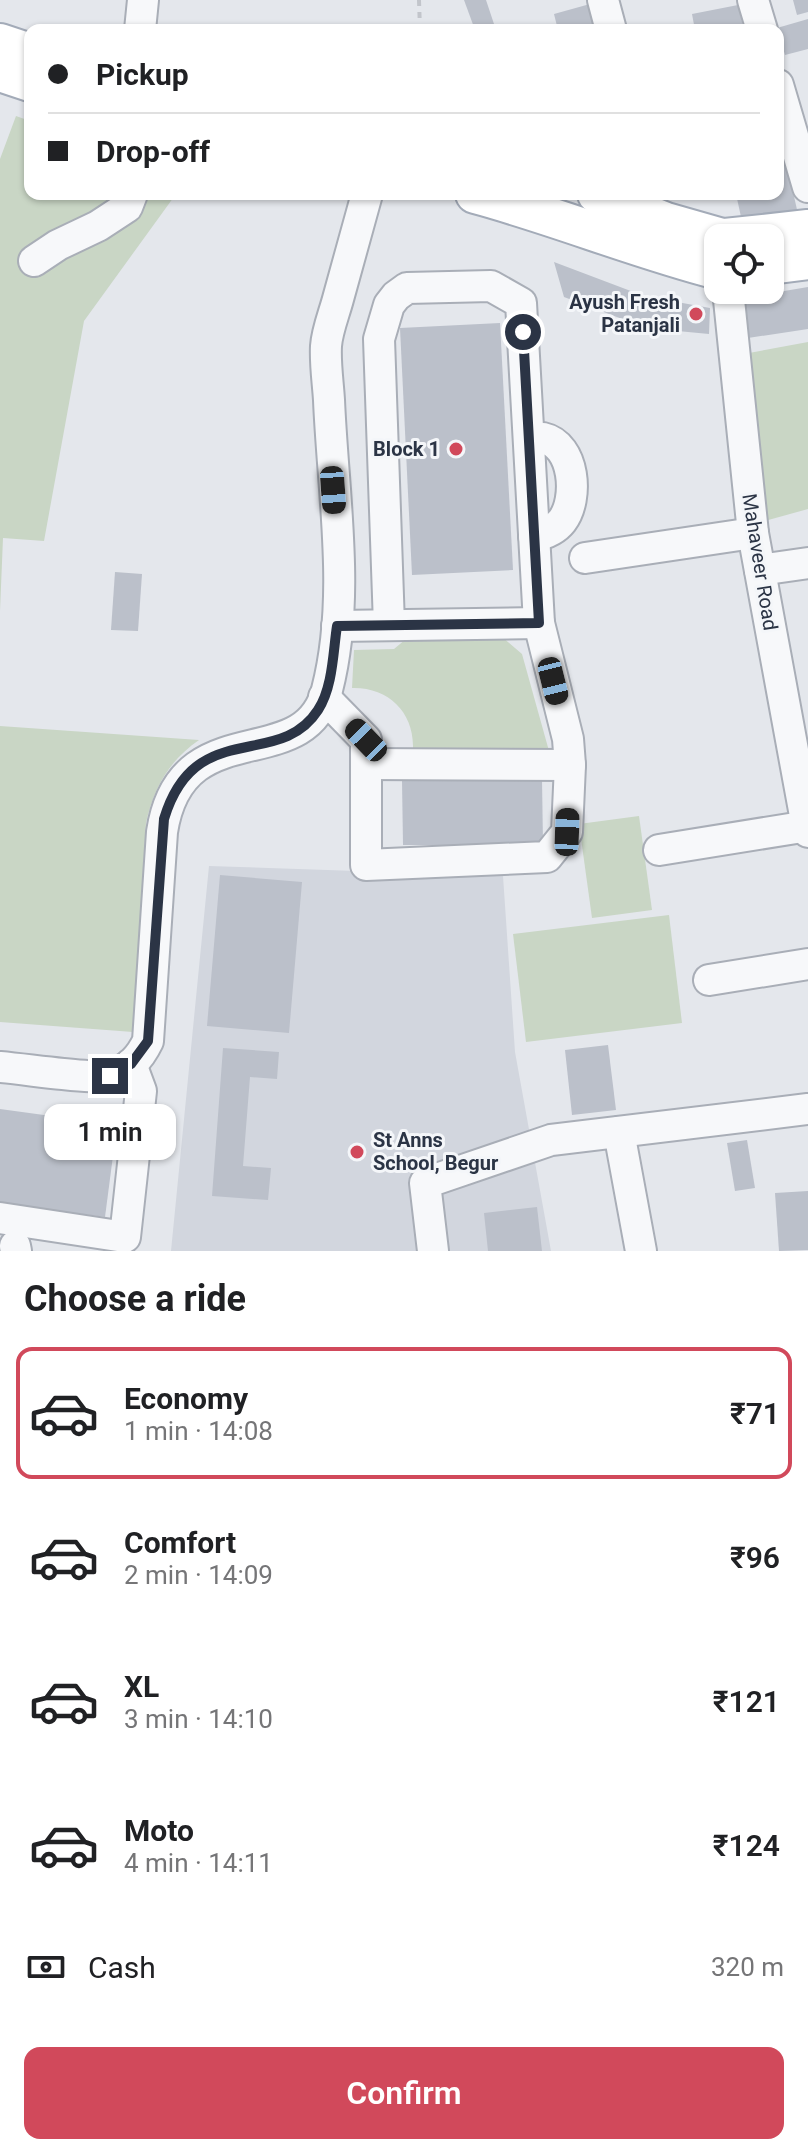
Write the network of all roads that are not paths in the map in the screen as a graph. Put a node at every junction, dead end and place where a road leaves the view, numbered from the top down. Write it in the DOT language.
graph roads {
  1 [pos="143,0"];
  2 [pos="603,0"];
  3 [pos="753,0"];
  4 [pos="141,24"];
  5 [pos="609,24"];
  6 [pos="760,24"];
  7 [pos="0,43"];
  8 [pos="24,51"];
  9 [pos="0,72"];
  10 [pos="24,80"];
  11 [pos="784,105"];
  12 [pos="808,187"];
  13 [pos="130,200"];
  14 [pos="365,200"];
  15 [pos="497,200"];
  16 [pos="625,200"];
  17 [pos="662,208"];
  18 [pos="704,228"];
  19 [pos="808,229"];
  20 [pos="784,232"];
  21 [pos="808,260"];
  22 [pos="34,261"];
  23 [pos="784,263"];
  24 [pos="704,266"];
  25 [pos="729,304"];
  26 [pos="543,438"];
  27 [pos="753,533"];
  28 [pos="534,536"];
  29 [pos="585,558"];
  30 [pos="808,563"];
  31 [pos="760,570"];
  32 [pos="539,623"];
  33 [pos="389,625"];
  34 [pos="337,626"];
  35 [pos="795,690"];
  36 [pos="324,697"];
  37 [pos="366,764"];
  38 [pos="570,765"];
  39 [pos="808,828"];
  40 [pos="659,850"];
  41 [pos="808,964"];
  42 [pos="709,980"];
  43 [pos="131,1064"];
  44 [pos="0,1067"];
  45 [pos="808,1109"];
  46 [pos="619,1132"];
  47 [pos="0,1218"];
  48 [pos="124,1244"];
  49 [pos="433,1251"];
  50 [pos="641,1251"];
  1 -- 4 [label="street"];
  2 -- 5 [label="street"];
  3 -- 6 [label="street"];
  7 -- 8 [label="main road"];
  9 -- 10 [label="main road"];
  11 -- 12 [label="street"];
  13 -- 22 [label="street"];
  14 -- 34 [label="street"];
  15 -- 24 [label="main road"];
  16 -- 17 [label="main road"];
  17 -- 18 [label="main road"];
  19 -- 20 [label="main road"];
  21 -- 23 [label="main road"];
  25 -- 27 [label="street, Mahaveer Road"];
  26 -- 28 [label="street"];
  27 -- 29 [label="street"];
  27 -- 31 [label="street, Mahaveer Road"];
  28 -- 32 [label="street"];
  28 -- 33 [label="street"];
  30 -- 31 [label="street"];
  31 -- 35 [label="street, Mahaveer Road"];
  32 -- 33 [label="street"];
  32 -- 38 [label="street"];
  33 -- 34 [label="street"];
  34 -- 36 [label="street"];
  35 -- 39 [label="street, Mahaveer Road"];
  36 -- 37 [label="street"];
  36 -- 43 [label="street"];
  37 -- 38 [label="street"];
  37 -- 38 [label="street"];
  39 -- 40 [label="street"];
  41 -- 42 [label="street"];
  43 -- 44 [label="street"];
  43 -- 48 [label="street"];
  45 -- 46 [label="street"];
  46 -- 49 [label="street"];
  46 -- 50 [label="street"];
  47 -- 48 [label="street"];
}
